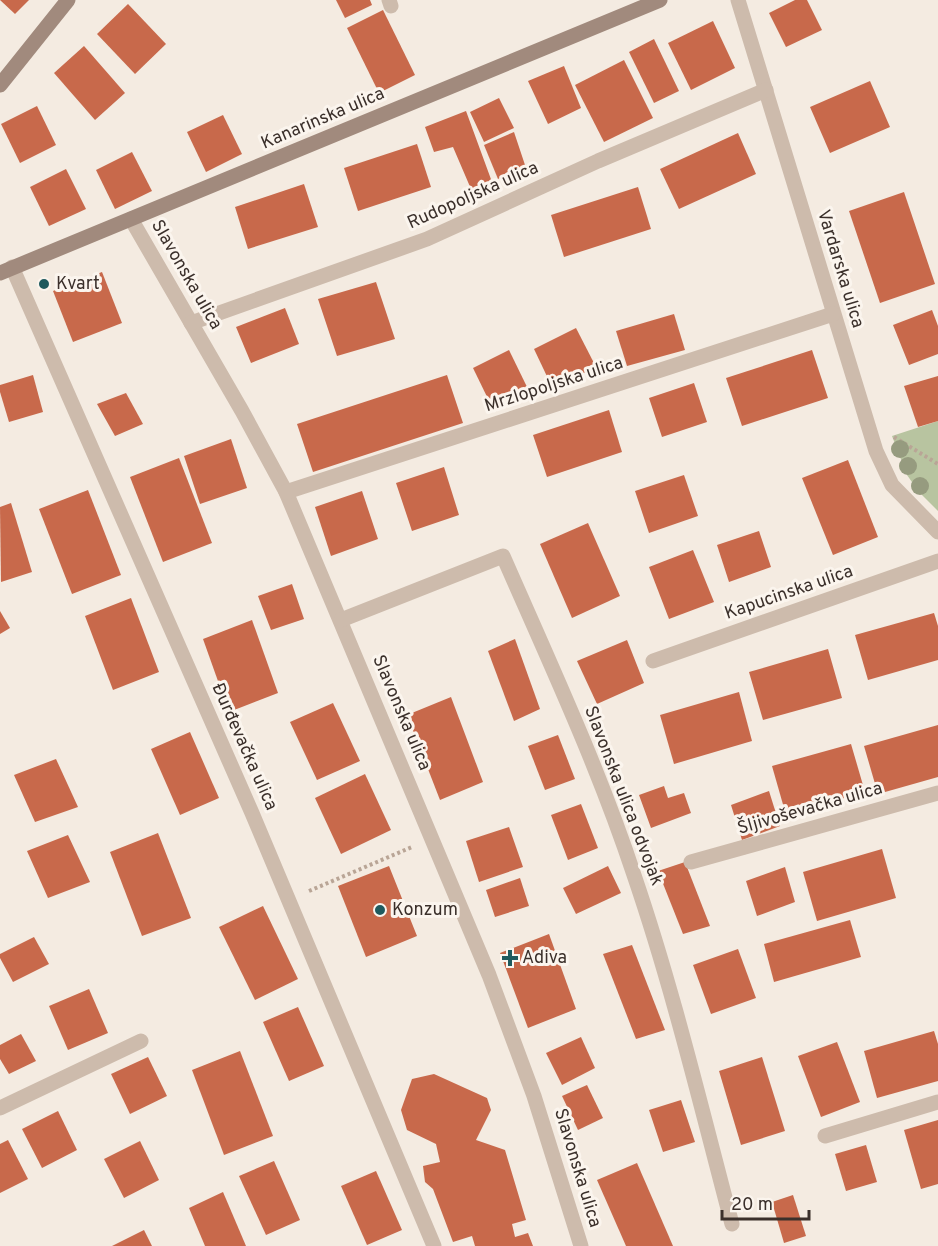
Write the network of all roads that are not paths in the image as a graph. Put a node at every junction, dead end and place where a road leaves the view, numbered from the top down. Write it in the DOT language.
graph roads {
  1 [pos="68,0"];
  2 [pos="660,0"];
  3 [pos="738,0"];
  4 [pos="0,85"];
  5 [pos="766,90"];
  6 [pos="131,219"];
  7 [pos="6,270"];
  8 [pos="833,314"];
  9 [pos="191,323"];
  10 [pos="286,492"];
  11 [pos="938,532"];
  12 [pos="938,561"];
  13 [pos="341,620"];
  14 [pos="653,661"];
  15 [pos="938,794"];
  16 [pos="691,862"];
  17 [pos="141,1041"];
  18 [pos="938,1102"];
  19 [pos="0,1108"];
  20 [pos="825,1136"];
  21 [pos="732,1224"];
  22 [pos="434,1246"];
  23 [pos="581,1246"];
  1 -- 4 [label="street"];
  2 -- 6 [label="street, Kanarinska ulica"];
  3 -- 5 [label="street, Vardarska ulica"];
  5 -- 8 [label="street, Vardarska ulica"];
  5 -- 9 [label="street, Rudopoljska ulica"];
  6 -- 7 [label="street, Kanarinska ulica"];
  6 -- 9 [label="street, Slavonska ulica"];
  7 -- 22 [label="street, Đurđevačka ulica"];
  8 -- 10 [label="street, Mrzlopoljska ulica"];
  8 -- 11 [label="street, Vardarska ulica"];
  9 -- 10 [label="street, Slavonska ulica"];
  10 -- 13 [label="street, Slavonska ulica"];
  12 -- 14 [label="street, Kapucinska ulica"];
  13 -- 21 [label="street, Slavonska ulica odvojak"];
  13 -- 23 [label="street, Slavonska ulica"];
  15 -- 16 [label="street, Šljivoševačka ulica"];
  17 -- 19 [label="street"];
  18 -- 20 [label="street"];
}
